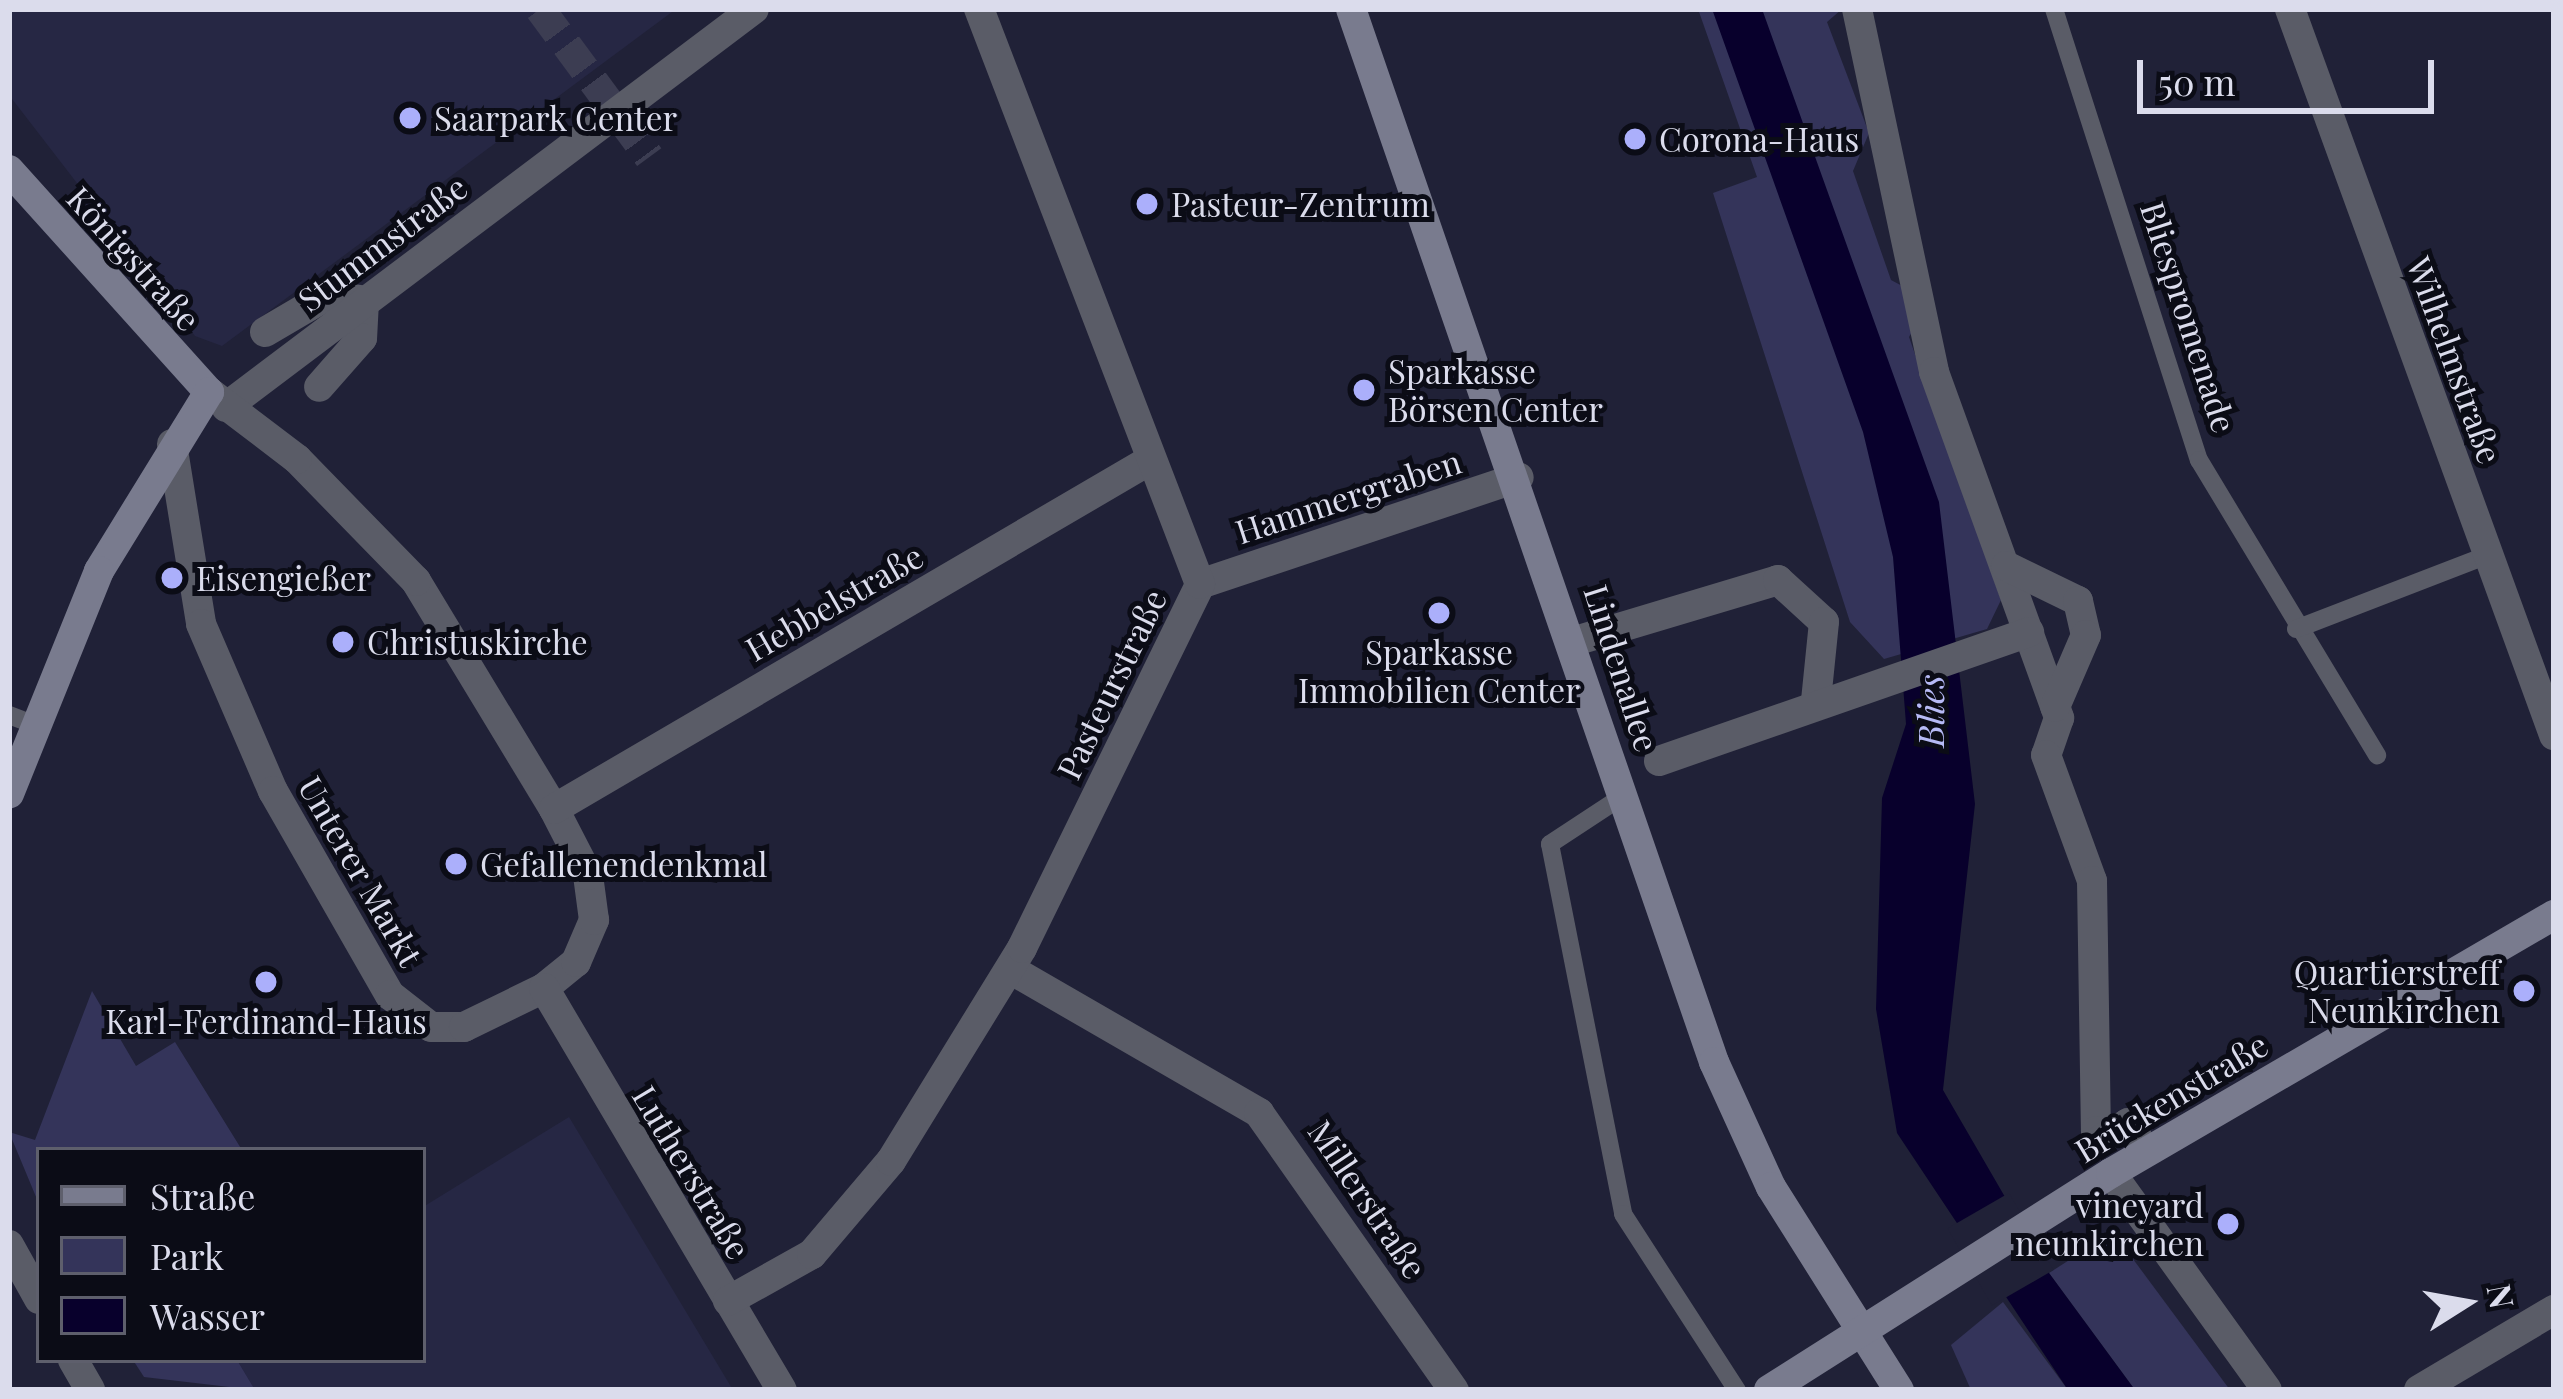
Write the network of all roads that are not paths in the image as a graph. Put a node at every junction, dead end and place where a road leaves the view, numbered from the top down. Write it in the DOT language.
graph roads {
  1 [pos="754,9"];
  2 [pos="979,9"];
  3 [pos="1351,9"];
  4 [pos="1858,9"];
  5 [pos="2054,9"];
  6 [pos="2290,9"];
  7 [pos="9,170"];
  8 [pos="364,301"];
  9 [pos="265,332"];
  10 [pos="319,387"];
  11 [pos="217,399"];
  12 [pos="172,444"];
  13 [pos="1150,460"];
  14 [pos="1519,477"];
  15 [pos="2488,555"];
  16 [pos="2006,566"];
  17 [pos="1200,584"];
  18 [pos="2296,629"];
  19 [pos="2029,632"];
  20 [pos="1575,641"];
  21 [pos="1816,701"];
  22 [pos="2048,702"];
  23 [pos="23,721"];
  24 [pos="2554,735"];
  25 [pos="2377,755"];
  26 [pos="1659,761"];
  27 [pos="9,794"];
  28 [pos="1626,794"];
  29 [pos="554,809"];
  30 [pos="2554,915"];
  31 [pos="1010,969"];
  32 [pos="544,988"];
  33 [pos="2146,1152"];
  34 [pos="2111,1173"];
  35 [pos="9,1246"];
  36 [pos="36,1294"];
  37 [pos="728,1301"];
  38 [pos="2554,1310"];
  39 [pos="1861,1333"];
  40 [pos="75,1363"];
  41 [pos="90,1390"];
  42 [pos="782,1390"];
  43 [pos="1454,1390"];
  44 [pos="1737,1390"];
  45 [pos="1769,1390"];
  46 [pos="1899,1390"];
  47 [pos="2267,1390"];
  48 [pos="2419,1390"];
  1 -- 8 [label="street, Stummstraße"];
  2 -- 13 [label="street, Pasteurstraße"];
  3 -- 14 [label="street, Lindenallee"];
  4 -- 16 [label="street"];
  5 -- 18 [label="lane, Bliespromenade"];
  6 -- 15 [label="street, Wilhelmstraße"];
  7 -- 11 [label="street, Königstraße"];
  8 -- 9 [label="street"];
  8 -- 10 [label="street"];
  8 -- 11 [label="street, Stummstraße"];
  11 -- 12 [label="street"];
  11 -- 29 [label="street, Unterer Markt"];
  12 -- 23 [label="street"];
  12 -- 32 [label="street, Unterer Markt"];
  13 -- 17 [label="street, Pasteurstraße"];
  13 -- 29 [label="street, Hebbelstraße"];
  14 -- 17 [label="street, Hammergraben"];
  14 -- 20 [label="street, Lindenallee"];
  15 -- 18 [label="lane"];
  15 -- 24 [label="street, Wilhelmstraße"];
  16 -- 19 [label="street"];
  16 -- 22 [label="street"];
  17 -- 31 [label="street, Pasteurstraße"];
  18 -- 25 [label="lane, Bliespromenade"];
  19 -- 21 [label="street"];
  19 -- 22 [label="street"];
  20 -- 21 [label="street"];
  20 -- 28 [label="street, Lindenallee"];
  21 -- 26 [label="street"];
  22 -- 33 [label="street"];
  23 -- 27 [label="street"];
  28 -- 39 [label="street, Lindenallee"];
  28 -- 44 [label="lane"];
  29 -- 32 [label="street, Unterer Markt"];
  30 -- 33 [label="street, Brückenstraße"];
  31 -- 37 [label="street, Pasteurstraße"];
  31 -- 43 [label="street, Millerstraße"];
  32 -- 37 [label="street, Lutherstraße"];
  33 -- 34 [label="street, Brückenstraße"];
  34 -- 39 [label="street, Brückenstraße"];
  34 -- 47 [label="street"];
  35 -- 36 [label="street"];
  37 -- 42 [label="street, Lutherstraße"];
  38 -- 48 [label="street"];
  39 -- 45 [label="street, Brückenstraße"];
  39 -- 46 [label="street, Lindenallee"];
  40 -- 41 [label="street"];
}
